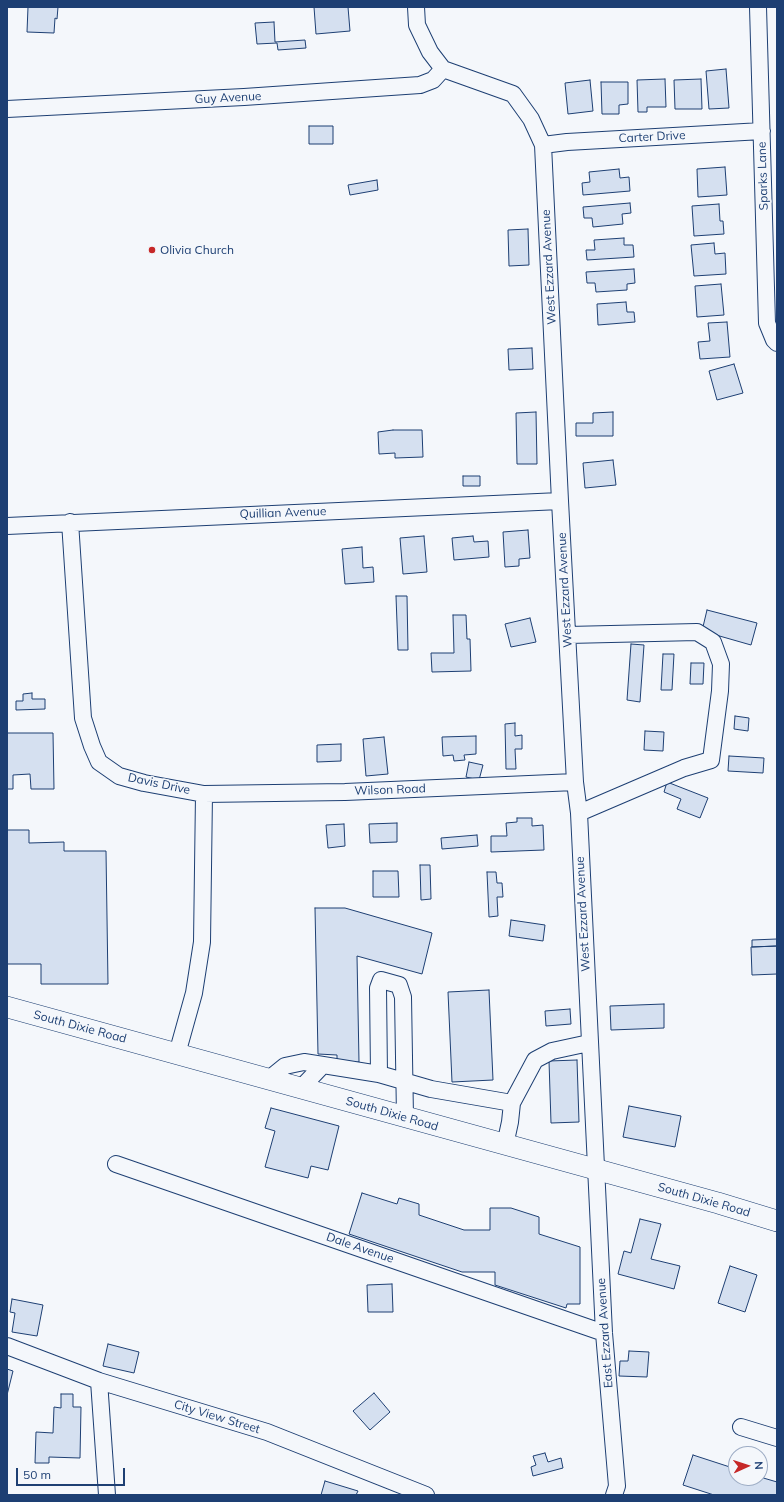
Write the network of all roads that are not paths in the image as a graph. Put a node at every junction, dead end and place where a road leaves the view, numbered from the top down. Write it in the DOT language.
graph roads {
  1 [pos="416,7"];
  2 [pos="758,7"];
  3 [pos="443,69"];
  4 [pos="7,109"];
  5 [pos="762,131"];
  6 [pos="544,145"];
  7 [pos="777,343"];
  8 [pos="560,501"];
  9 [pos="70,522"];
  10 [pos="7,526"];
  11 [pos="568,634"];
  12 [pos="575,782"];
  13 [pos="204,794"];
  14 [pos="579,813"];
  15 [pos="7,1007"];
  16 [pos="589,1043"];
  17 [pos="177,1054"];
  18 [pos="323,1065"];
  19 [pos="379,1074"];
  20 [pos="269,1079"];
  21 [pos="404,1082"];
  22 [pos="301,1088"];
  23 [pos="512,1103"];
  24 [pos="405,1117"];
  25 [pos="505,1145"];
  26 [pos="116,1164"];
  27 [pos="595,1170"];
  28 [pos="777,1221"];
  29 [pos="604,1333"];
  30 [pos="7,1346"];
  31 [pos="99,1381"];
  32 [pos="741,1427"];
  33 [pos="777,1438"];
  34 [pos="107,1495"];
  35 [pos="426,1495"];
  36 [pos="614,1495"];
  1 -- 3 [label="street"];
  2 -- 5 [label="street, Sparks Lane"];
  3 -- 4 [label="street, Guy Avenue"];
  3 -- 6 [label="street, West Ezzard Avenue"];
  5 -- 6 [label="street, Carter Drive"];
  5 -- 7 [label="street, Sparks Lane"];
  6 -- 8 [label="street, West Ezzard Avenue"];
  8 -- 9 [label="street, Quillian Avenue"];
  8 -- 11 [label="street, West Ezzard Avenue"];
  9 -- 10 [label="street, Quillian Avenue"];
  9 -- 13 [label="street, Davis Drive"];
  11 -- 12 [label="street, West Ezzard Avenue"];
  11 -- 14 [label="street"];
  12 -- 13 [label="street, Wilson Road"];
  12 -- 14 [label="street, West Ezzard Avenue"];
  13 -- 17 [label="street, Davis Drive"];
  14 -- 16 [label="street, West Ezzard Avenue"];
  15 -- 17 [label="main road, South Dixie Road"];
  16 -- 23 [label="street"];
  16 -- 27 [label="street, West Ezzard Avenue"];
  17 -- 20 [label="main road, South Dixie Road"];
  18 -- 19 [label="street"];
  18 -- 20 [label="street"];
  18 -- 22 [label="street"];
  19 -- 21 [label="street"];
  19 -- 21 [label="street"];
  20 -- 22 [label="main road, South Dixie Road"];
  21 -- 23 [label="street"];
  21 -- 24 [label="street"];
  22 -- 24 [label="main road, South Dixie Road"];
  23 -- 25 [label="street"];
  24 -- 25 [label="main road, South Dixie Road"];
  25 -- 27 [label="main road, South Dixie Road"];
  26 -- 29 [label="street, Dale Avenue"];
  27 -- 28 [label="main road, South Dixie Road"];
  27 -- 29 [label="street, East Ezzard Avenue"];
  29 -- 36 [label="street, East Ezzard Avenue"];
  30 -- 31 [label="street, City View Street"];
  31 -- 34 [label="street"];
  31 -- 35 [label="street, City View Street"];
  32 -- 33 [label="street"];
}
